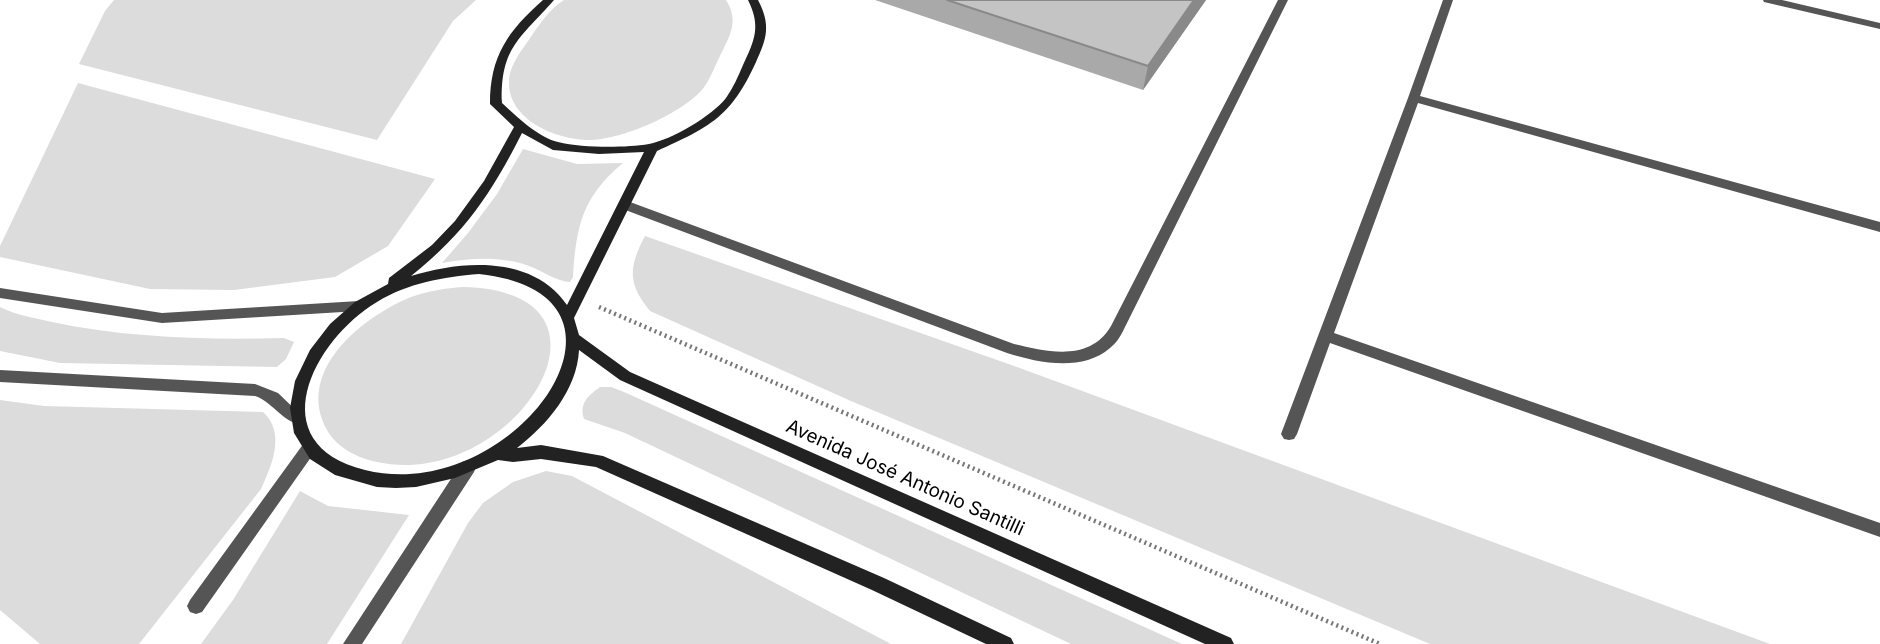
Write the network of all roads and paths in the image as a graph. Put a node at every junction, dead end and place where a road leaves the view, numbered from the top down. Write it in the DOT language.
graph roads {
  1 [pos="550,0"];
  2 [pos="753,0"];
  3 [pos="1283,0"];
  4 [pos="1448,0"];
  5 [pos="1768,0"];
  6 [pos="1880,26"];
  7 [pos="1414,98"];
  8 [pos="520,126"];
  9 [pos="653,148"];
  10 [pos="625,205"];
  11 [pos="1880,227"];
  12 [pos="580,292"];
  13 [pos="0,293"];
  14 [pos="382,293"];
  15 [pos="359,306"];
  16 [pos="568,317"];
  17 [pos="1325,336"];
  18 [pos="573,338"];
  19 [pos="0,376"];
  20 [pos="297,419"];
  21 [pos="1289,434"];
  22 [pos="309,448"];
  23 [pos="497,453"];
  24 [pos="468,467"];
  25 [pos="1880,530"];
  26 [pos="196,606"];
  27 [pos="352,644"];
  28 [pos="1005,644"];
  29 [pos="1226,644"];
  30 [pos="1380,644"];
  1 -- 8 [label="street"];
  2 -- 9 [label="street"];
  3 -- 10 [label="street"];
  4 -- 7 [label="street"];
  5 -- 6 [label="street"];
  7 -- 11 [label="street"];
  7 -- 17 [label="street"];
  8 -- 9 [label="street"];
  8 -- 14 [label="street"];
  9 -- 10 [label="street"];
  10 -- 12 [label="street"];
  12 -- 16 [label="street"];
  12 -- 30 [label="path"];
  13 -- 15 [label="street"];
  14 -- 15 [label="street"];
  14 -- 16 [label="street"];
  15 -- 20 [label="street"];
  16 -- 18 [label="street"];
  17 -- 21 [label="street"];
  17 -- 25 [label="street"];
  18 -- 23 [label="street"];
  18 -- 29 [label="street, Avenida José Antonio Santilli"];
  19 -- 20 [label="street"];
  20 -- 22 [label="street"];
  22 -- 24 [label="street"];
  22 -- 26 [label="street"];
  23 -- 24 [label="street"];
  23 -- 28 [label="street"];
  24 -- 27 [label="street"];
}
